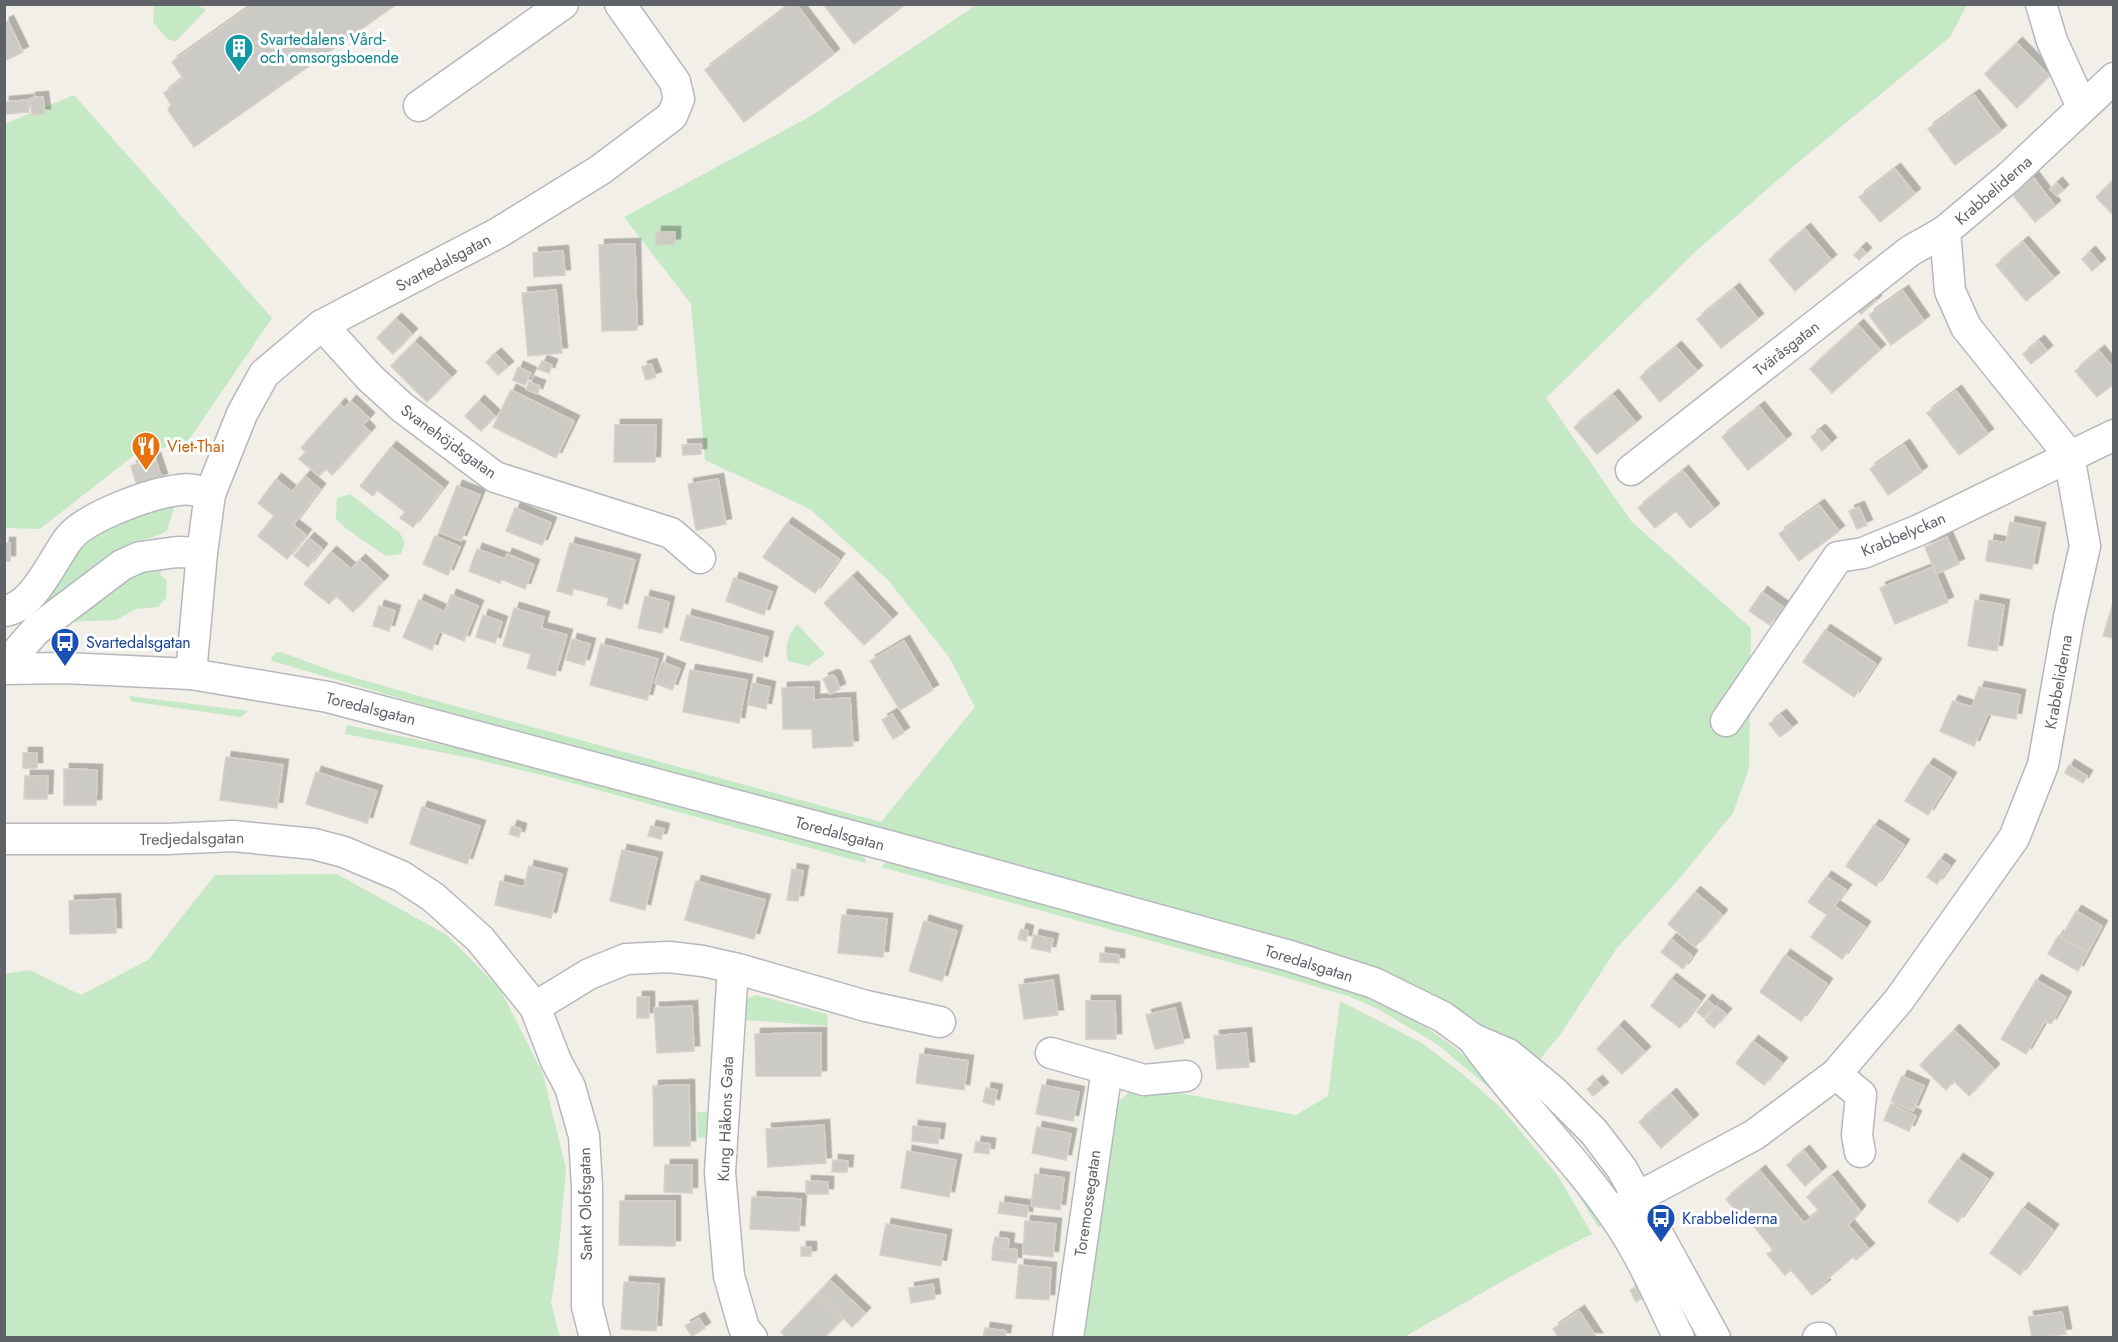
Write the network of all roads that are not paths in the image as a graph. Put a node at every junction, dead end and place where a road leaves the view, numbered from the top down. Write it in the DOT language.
graph roads {
  1 [pos="563,4"];
  2 [pos="620,4"];
  3 [pos="2041,4"];
  4 [pos="2114,78"];
  5 [pos="419,106"];
  6 [pos="2082,107"];
  7 [pos="1945,231"];
  8 [pos="322,325"];
  9 [pos="2114,435"];
  10 [pos="2069,456"];
  11 [pos="1631,470"];
  12 [pos="210,494"];
  13 [pos="202,553"];
  14 [pos="700,558"];
  15 [pos="4,611"];
  16 [pos="4,668"];
  17 [pos="191,674"];
  18 [pos="1726,721"];
  19 [pos="4,839"];
  20 [pos="733,968"];
  21 [pos="535,1007"];
  22 [pos="940,1022"];
  23 [pos="1473,1039"];
  24 [pos="1051,1053"];
  25 [pos="1107,1069"];
  26 [pos="1836,1074"];
  27 [pos="1186,1077"];
  28 [pos="1860,1152"];
  29 [pos="1638,1197"];
  30 [pos="1615,1216"];
  31 [pos="595,1338"];
  32 [pos="752,1338"];
  33 [pos="1068,1338"];
  34 [pos="1680,1338"];
  35 [pos="1715,1338"];
  1 -- 5 [label="street"];
  2 -- 8 [label="street, Svartedalsgatan"];
  3 -- 6 [label="street"];
  4 -- 6 [label="street, Krabbeliderna"];
  6 -- 7 [label="street, Krabbeliderna"];
  7 -- 10 [label="street, Krabbeliderna"];
  7 -- 11 [label="street, Tväråsgatan"];
  8 -- 12 [label="street, Svartedalsgatan"];
  8 -- 14 [label="street, Svanehöjdsgatan"];
  9 -- 10 [label="street, Krabbelyckan"];
  10 -- 18 [label="street, Krabbelyckan"];
  10 -- 26 [label="street, Krabbeliderna"];
  12 -- 13 [label="street, Svartedalsgatan"];
  12 -- 15 [label="street"];
  13 -- 16 [label="street"];
  13 -- 17 [label="street, Svartedalsgatan"];
  16 -- 17 [label="street, Toredalsgatan"];
  17 -- 23 [label="street, Toredalsgatan"];
  19 -- 21 [label="street, Tredjedalsgatan"];
  20 -- 21 [label="street"];
  20 -- 22 [label="street"];
  20 -- 32 [label="street, Kung Håkons Gata"];
  21 -- 31 [label="street, Sankt Olofsgatan"];
  23 -- 29 [label="street, Toredalsgatan"];
  23 -- 30 [label="street, Toredalsgatan"];
  24 -- 25 [label="street"];
  25 -- 27 [label="street"];
  25 -- 33 [label="street, Toremossegatan"];
  26 -- 28 [label="street"];
  26 -- 29 [label="street, Krabbeliderna"];
  29 -- 30 [label="street, Krabbeliderna"];
  29 -- 35 [label="street, Toredalsgatan"];
  30 -- 34 [label="street, Toredalsgatan"];
}
